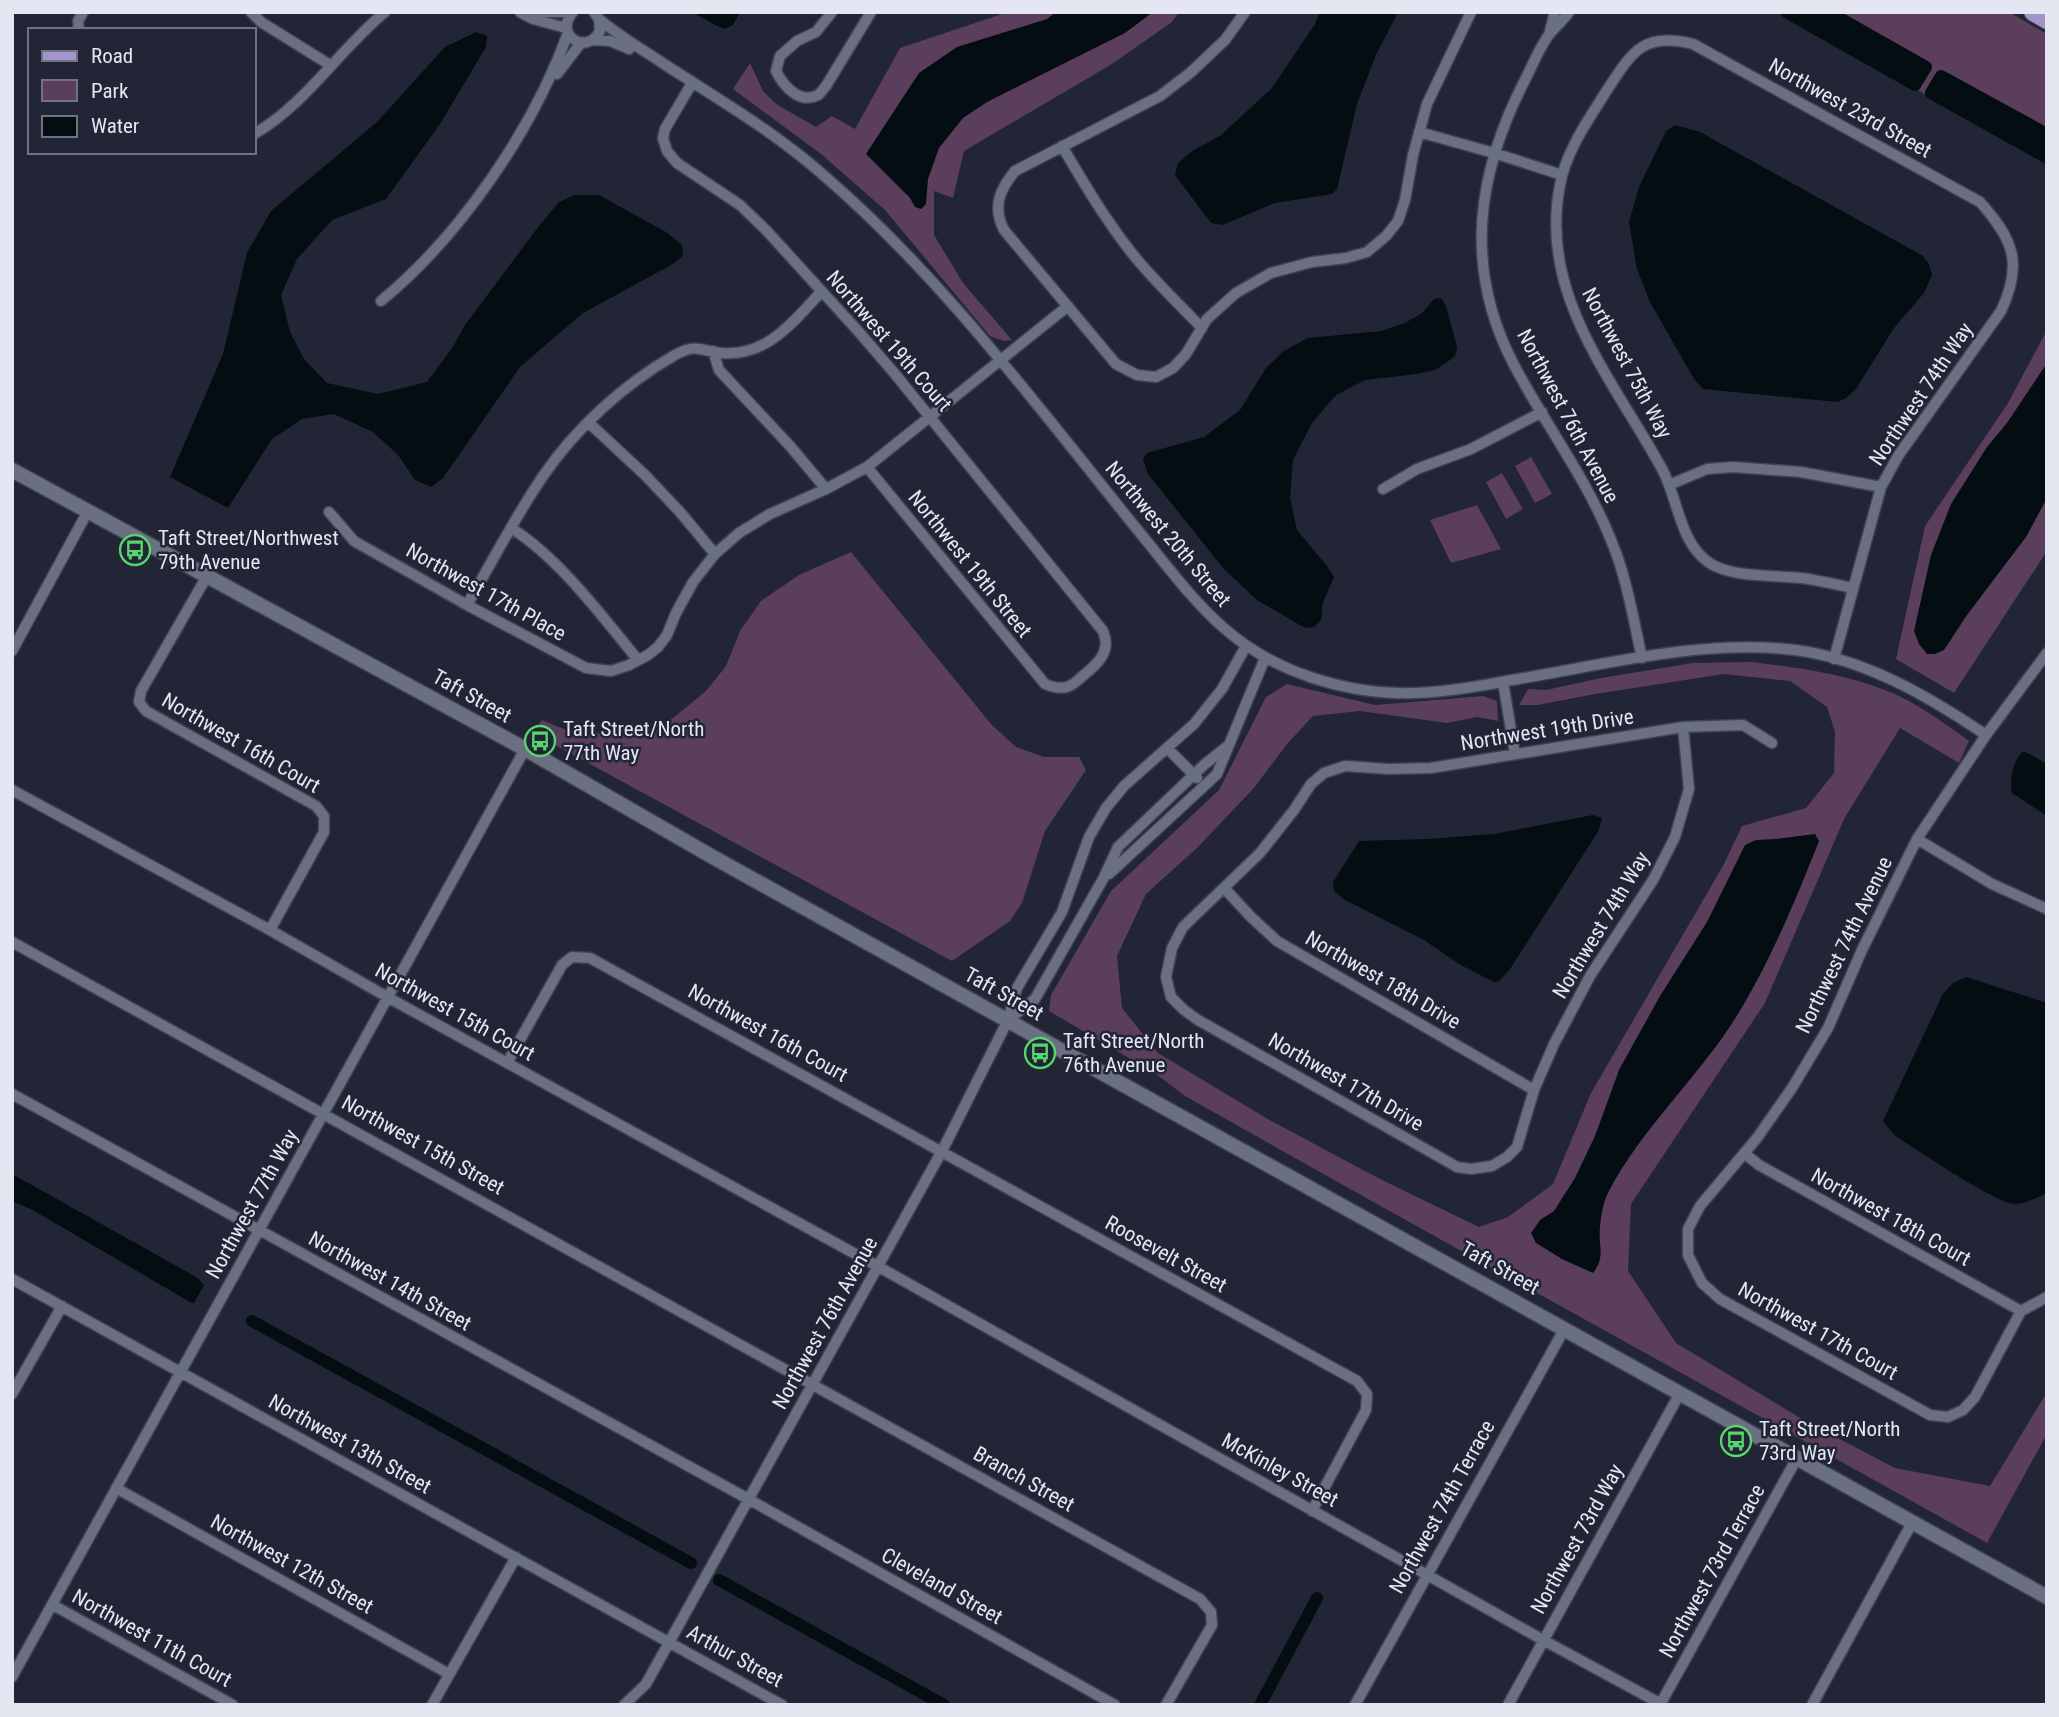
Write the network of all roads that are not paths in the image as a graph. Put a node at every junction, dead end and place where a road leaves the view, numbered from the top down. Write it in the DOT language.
graph roads {
  1 [pos="251,12"];
  2 [pos="385,12"];
  3 [pos="520,12"];
  4 [pos="530,12"];
  5 [pos="563,12"];
  6 [pos="573,12"];
  7 [pos="832,12"];
  8 [pos="871,12"];
  9 [pos="1245,12"];
  10 [pos="1471,12"];
  11 [pos="1555,12"];
  12 [pos="1569,12"];
  13 [pos="2033,12"];
  14 [pos="596,16"];
  15 [pos="2047,20"];
  16 [pos="567,31"];
  17 [pos="1550,34"];
  18 [pos="1660,40"];
  19 [pos="587,41"];
  20 [pos="658,60"];
  21 [pos="330,65"];
  22 [pos="692,83"];
  23 [pos="544,90"];
  24 [pos="1419,132"];
  25 [pos="256,133"];
  26 [pos="1062,146"];
  27 [pos="1494,153"];
  28 [pos="1562,175"];
  29 [pos="2005,235"];
  30 [pos="821,292"];
  31 [pos="380,301"];
  32 [pos="1068,306"];
  33 [pos="1202,328"];
  34 [pos="713,351"];
  35 [pos="1000,362"];
  36 [pos="1542,412"];
  37 [pos="930,417"];
  38 [pos="588,422"];
  39 [pos="867,467"];
  40 [pos="12,470"];
  41 [pos="1669,485"];
  42 [pos="1881,487"];
  43 [pos="826,489"];
  44 [pos="1383,489"];
  45 [pos="88,511"];
  46 [pos="329,512"];
  47 [pos="512,528"];
  48 [pos="715,554"];
  49 [pos="207,576"];
  50 [pos="1853,588"];
  51 [pos="467,605"];
  52 [pos="1246,646"];
  53 [pos="12,651"];
  54 [pos="2046,655"];
  55 [pos="1265,657"];
  56 [pos="1642,658"];
  57 [pos="1834,659"];
  58 [pos="638,660"];
  59 [pos="1503,682"];
  60 [pos="1045,684"];
  61 [pos="1683,727"];
  62 [pos="1986,735"];
  63 [pos="1772,743"];
  64 [pos="1229,745"];
  65 [pos="1167,748"];
  66 [pos="525,749"];
  67 [pos="1515,754"];
  68 [pos="1194,775"];
  69 [pos="1204,786"];
  70 [pos="12,790"];
  71 [pos="1916,839"];
  72 [pos="1103,879"];
  73 [pos="1225,889"];
  74 [pos="2047,909"];
  75 [pos="270,930"];
  76 [pos="12,942"];
  77 [pos="389,998"];
  78 [pos="1008,1020"];
  79 [pos="507,1063"];
  80 [pos="1534,1090"];
  81 [pos="12,1094"];
  82 [pos="325,1113"];
  83 [pos="1521,1137"];
  84 [pos="943,1151"];
  85 [pos="1744,1153"];
  86 [pos="259,1231"];
  87 [pos="1688,1255"];
  88 [pos="879,1267"];
  89 [pos="12,1279"];
  90 [pos="2047,1297"];
  91 [pos="62,1307"];
  92 [pos="2021,1311"];
  93 [pos="1565,1328"];
  94 [pos="180,1372"];
  95 [pos="813,1385"];
  96 [pos="1680,1393"];
  97 [pos="12,1394"];
  98 [pos="1797,1458"];
  99 [pos="116,1488"];
  100 [pos="750,1500"];
  101 [pos="1312,1511"];
  102 [pos="1913,1521"];
  103 [pos="516,1557"];
  104 [pos="1426,1574"];
  105 [pos="2047,1597"];
  106 [pos="53,1605"];
  107 [pos="1543,1640"];
  108 [pos="669,1642"];
  109 [pos="449,1674"];
  110 [pos="12,1677"];
  111 [pos="1662,1704"];
  112 [pos="233,1705"];
  113 [pos="432,1705"];
  114 [pos="624,1705"];
  115 [pos="782,1705"];
  116 [pos="1115,1705"];
  117 [pos="1166,1705"];
  118 [pos="1354,1705"];
  119 [pos="1508,1705"];
  120 [pos="1812,1705"];
  1 -- 21 [label="street"];
  2 -- 21 [label="street"];
  3 -- 16 [label="street"];
  4 -- 5 [label="street"];
  6 -- 16 [label="street"];
  7 -- 8 [label="street"];
  9 -- 26 [label="street"];
  10 -- 24 [label="street"];
  11 -- 17 [label="street, Northwest 76th Avenue"];
  12 -- 17 [label="street, Northwest 76th Avenue"];
  13 -- 15 [label="main road"];
  14 -- 19 [label="street"];
  14 -- 20 [label="street, Northwest 20th Street"];
  16 -- 19 [label="street"];
  16 -- 23 [label="street"];
  17 -- 27 [label="street, Northwest 76th Avenue"];
  18 -- 28 [label="street, Northwest 75th Way"];
  18 -- 29 [label="street, Northwest 23rd Street"];
  19 -- 20 [label="street, Northwest 20th Street"];
  19 -- 23 [label="street"];
  20 -- 22 [label="street, Northwest 20th Street"];
  21 -- 25 [label="street"];
  22 -- 30 [label="street, Northwest 19th Court"];
  22 -- 35 [label="street, Northwest 20th Street"];
  23 -- 31 [label="street"];
  24 -- 27 [label="street"];
  24 -- 33 [label="street"];
  26 -- 32 [label="street"];
  26 -- 33 [label="street"];
  27 -- 28 [label="street"];
  27 -- 36 [label="street, Northwest 76th Avenue"];
  28 -- 41 [label="street, Northwest 75th Way"];
  29 -- 42 [label="street, Northwest 74th Way"];
  30 -- 34 [label="street"];
  30 -- 37 [label="street, Northwest 19th Court"];
  32 -- 33 [label="street"];
  32 -- 35 [label="street"];
  34 -- 38 [label="street"];
  34 -- 43 [label="street"];
  35 -- 37 [label="street"];
  35 -- 52 [label="street, Northwest 20th Street"];
  36 -- 44 [label="street"];
  36 -- 56 [label="street, Northwest 76th Avenue"];
  37 -- 39 [label="street"];
  37 -- 60 [label="street, Northwest 19th Court"];
  38 -- 47 [label="street"];
  38 -- 48 [label="street"];
  39 -- 43 [label="street"];
  39 -- 60 [label="street, Northwest 19th Street"];
  40 -- 45 [label="street, Taft Street"];
  41 -- 42 [label="street"];
  41 -- 50 [label="street, Northwest 75th Way"];
  42 -- 50 [label="street, Northwest 74th Way"];
  43 -- 48 [label="street"];
  45 -- 49 [label="street, Taft Street"];
  45 -- 53 [label="street"];
  46 -- 51 [label="street, Northwest 17th Place"];
  47 -- 51 [label="street"];
  47 -- 58 [label="street"];
  48 -- 58 [label="street"];
  49 -- 66 [label="street, Taft Street"];
  49 -- 75 [label="street, Northwest 16th Court"];
  50 -- 57 [label="street, Northwest 74th Way"];
  51 -- 58 [label="street, Northwest 17th Place"];
  52 -- 55 [label="street, Northwest 20th Street"];
  52 -- 65 [label="street, Northwest 76th Avenue"];
  54 -- 62 [label="street, Northwest 74th Avenue"];
  55 -- 59 [label="street, Northwest 20th Street"];
  55 -- 64 [label="street, Northwest 76th Avenue"];
  56 -- 57 [label="street, Northwest 20th Street"];
  56 -- 59 [label="street, Northwest 20th Street"];
  57 -- 62 [label="street, Northwest 20th Street"];
  59 -- 67 [label="street"];
  61 -- 63 [label="street, Northwest 19th Drive"];
  61 -- 67 [label="street, Northwest 19th Drive"];
  61 -- 80 [label="street, Northwest 74th Way"];
  62 -- 71 [label="street, Northwest 74th Avenue"];
  64 -- 68 [label="street, Northwest 76th Avenue"];
  64 -- 69 [label="street, Northwest 76th Avenue"];
  65 -- 68 [label="street"];
  65 -- 78 [label="street, Northwest 76th Avenue"];
  66 -- 77 [label="street, Northwest 77th Way"];
  66 -- 78 [label="street, Taft Street"];
  67 -- 73 [label="street, Northwest 19th Drive"];
  68 -- 69 [label="street"];
  68 -- 72 [label="street, Northwest 76th Avenue"];
  69 -- 72 [label="street, Northwest 76th Avenue"];
  70 -- 75 [label="street, Northwest 15th Court"];
  71 -- 74 [label="street"];
  71 -- 85 [label="street, Northwest 74th Avenue"];
  72 -- 78 [label="street, Northwest 76th Avenue"];
  73 -- 80 [label="street, Northwest 18th Drive"];
  73 -- 83 [label="street, Northwest 17th Drive"];
  75 -- 77 [label="street, Northwest 15th Court"];
  76 -- 82 [label="street, Northwest 15th Street"];
  77 -- 79 [label="street, Northwest 15th Court"];
  77 -- 82 [label="street, Northwest 77th Way"];
  78 -- 84 [label="street, Northwest 76th Avenue"];
  78 -- 93 [label="street, Taft Street"];
  79 -- 84 [label="street, Northwest 16th Court"];
  79 -- 88 [label="street, Northwest 15th Court"];
  80 -- 83 [label="street, Northwest 74th Way"];
  81 -- 86 [label="street, Northwest 14th Street"];
  82 -- 86 [label="street, Northwest 77th Way"];
  82 -- 95 [label="street, Northwest 15th Street"];
  84 -- 88 [label="street, Northwest 76th Avenue"];
  84 -- 101 [label="street, Roosevelt Street"];
  85 -- 87 [label="street, Northwest 74th Avenue"];
  85 -- 92 [label="street, Northwest 18th Court"];
  86 -- 94 [label="street, Northwest 77th Way"];
  86 -- 100 [label="street, Northwest 14th Street"];
  87 -- 92 [label="street, Northwest 17th Court"];
  88 -- 95 [label="street, Northwest 76th Avenue"];
  88 -- 101 [label="street, McKinley Street"];
  89 -- 91 [label="street, Northwest 13th Street"];
  90 -- 92 [label="street"];
  91 -- 94 [label="street, Northwest 13th Street"];
  91 -- 97 [label="street"];
  93 -- 96 [label="street, Taft Street"];
  93 -- 104 [label="street, Northwest 74th Terrace"];
  94 -- 99 [label="street, Northwest 77th Way"];
  94 -- 103 [label="street, Northwest 13th Street"];
  95 -- 100 [label="street, Northwest 76th Avenue"];
  95 -- 117 [label="street, Branch Street"];
  96 -- 98 [label="street, Taft Street"];
  96 -- 107 [label="street, Northwest 73rd Way"];
  98 -- 102 [label="street, Taft Street"];
  98 -- 111 [label="street, Northwest 73rd Terrace"];
  99 -- 106 [label="street, Northwest 77th Way"];
  99 -- 109 [label="street, Northwest 12th Street"];
  100 -- 108 [label="street, Northwest 76th Avenue"];
  100 -- 116 [label="street, Cleveland Street"];
  101 -- 104 [label="street, McKinley Street"];
  102 -- 105 [label="street, Taft Street"];
  102 -- 120 [label="street"];
  103 -- 108 [label="street, Northwest 13th Street"];
  103 -- 109 [label="street"];
  104 -- 107 [label="street, McKinley Street"];
  104 -- 118 [label="street, Northwest 74th Terrace"];
  106 -- 110 [label="street, Northwest 77th Way"];
  106 -- 112 [label="street, Northwest 11th Court"];
  107 -- 111 [label="street, McKinley Street"];
  107 -- 119 [label="street, Northwest 73rd Way"];
  108 -- 114 [label="street, Northwest 76th Avenue"];
  108 -- 115 [label="street, Arthur Street"];
  109 -- 113 [label="street"];
}
